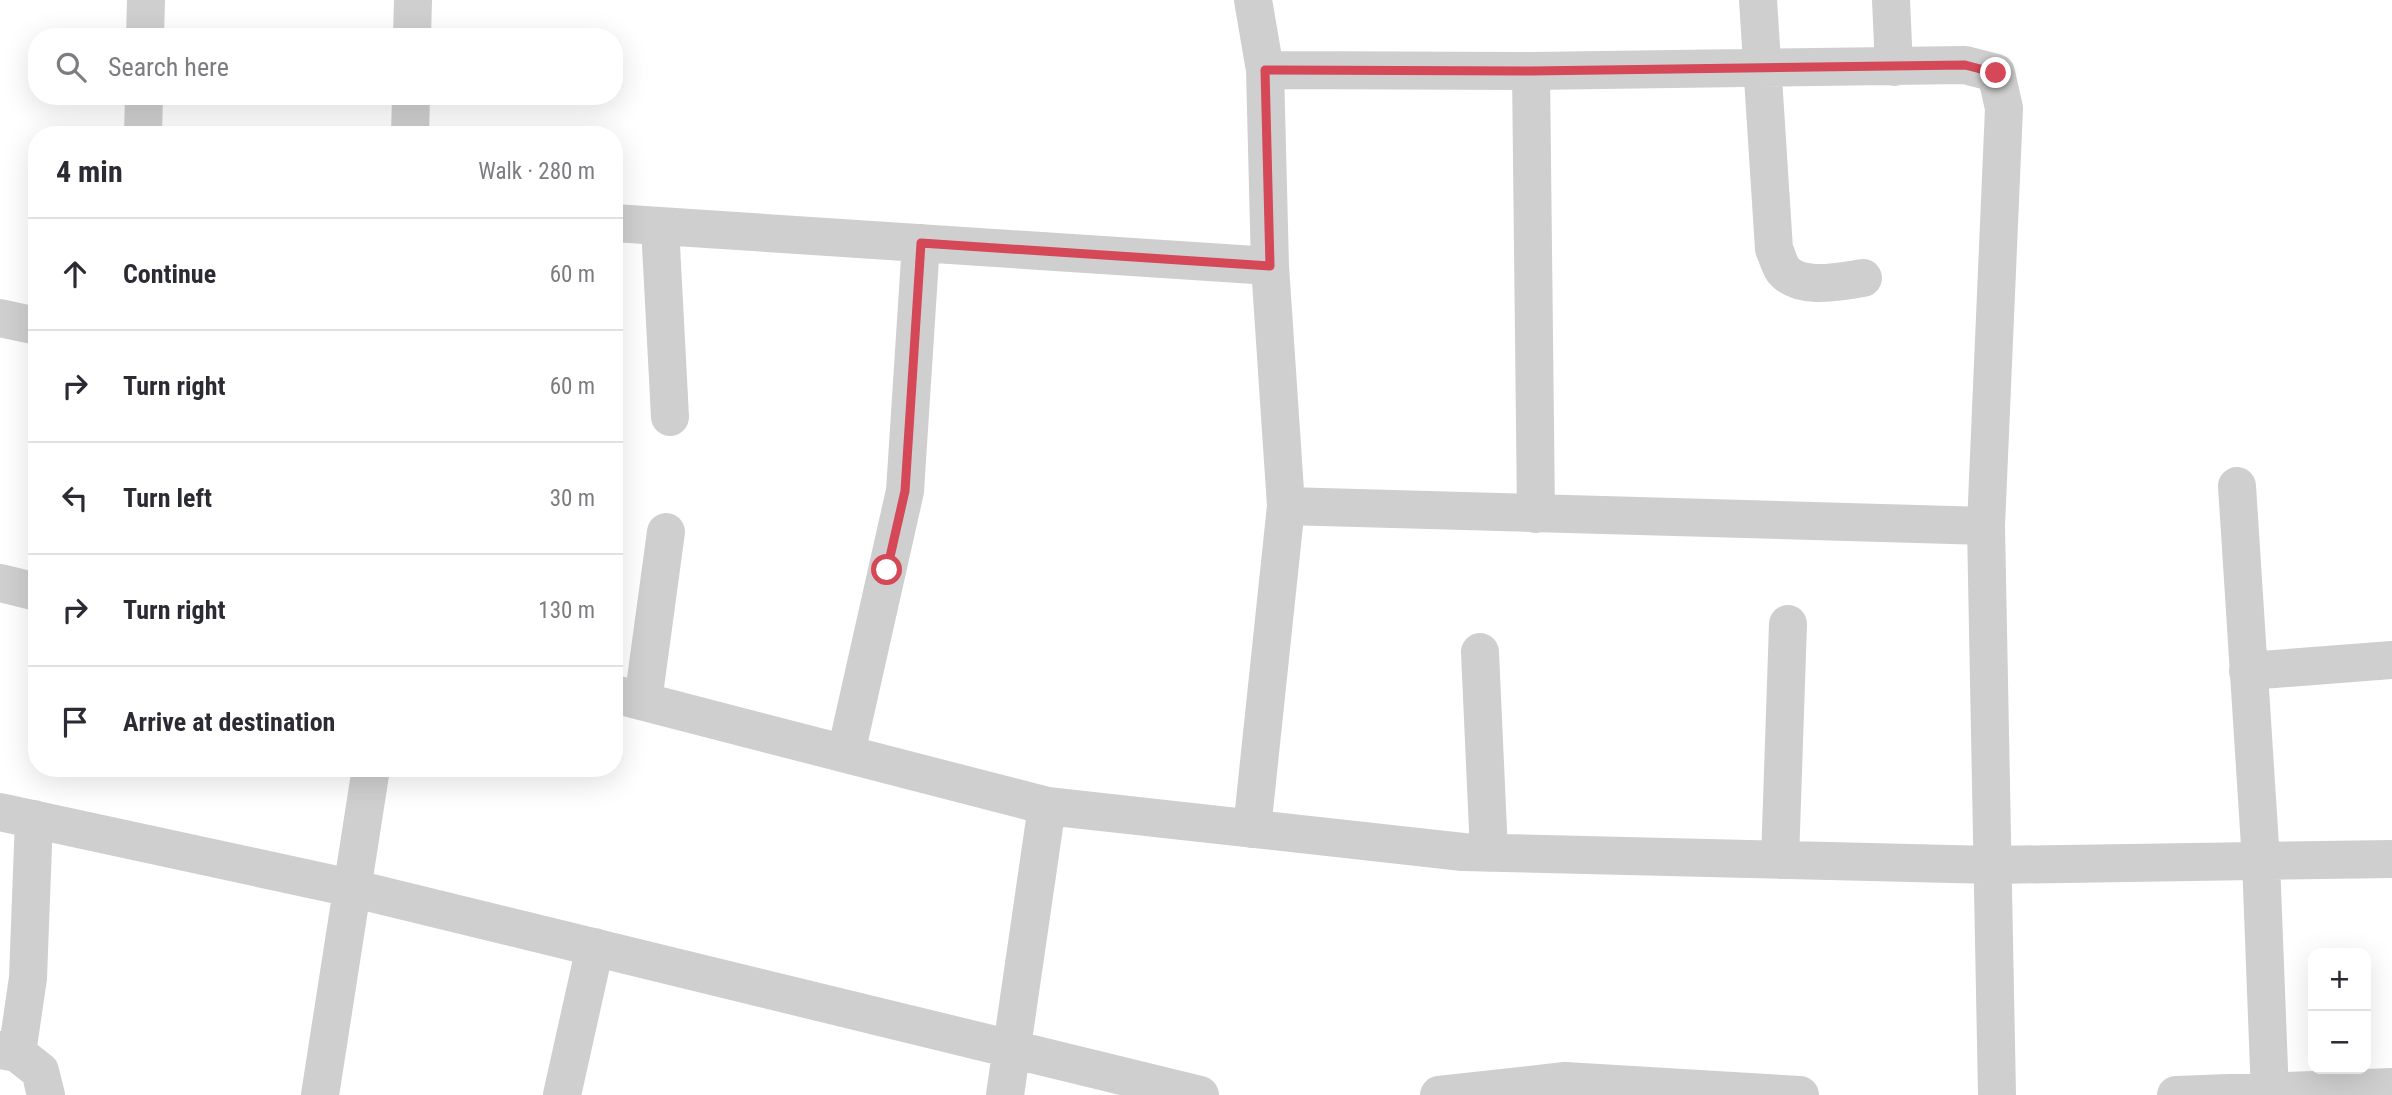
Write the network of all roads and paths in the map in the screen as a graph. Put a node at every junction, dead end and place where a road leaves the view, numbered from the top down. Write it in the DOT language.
graph roads {
  1 [pos="146,0"];
  2 [pos="413,0"];
  3 [pos="1253,0"];
  4 [pos="1758,0"];
  5 [pos="1891,0"];
  6 [pos="145,28"];
  7 [pos="412,28"];
  8 [pos="1894,67"];
  9 [pos="1762,68"];
  10 [pos="1265,70"];
  11 [pos="1531,71"];
  12 [pos="144,105"];
  13 [pos="411,105"];
  14 [pos="143,126"];
  15 [pos="410,126"];
  16 [pos="623,224"];
  17 [pos="660,226"];
  18 [pos="921,243"];
  19 [pos="1270,266"];
  20 [pos="1863,278"];
  21 [pos="0,318"];
  22 [pos="28,324"];
  23 [pos="670,417"];
  24 [pos="2237,486"];
  25 [pos="1286,506"];
  26 [pos="1536,514"];
  27 [pos="1986,526"];
  28 [pos="666,532"];
  29 [pos="0,583"];
  30 [pos="28,590"];
  31 [pos="1788,624"];
  32 [pos="1480,652"];
  33 [pos="2392,660"];
  34 [pos="2248,671"];
  35 [pos="628,697"];
  36 [pos="846,753"];
  37 [pos="370,777"];
  38 [pos="1047,806"];
  39 [pos="17,816"];
  40 [pos="1252,828"];
  41 [pos="1489,853"];
  42 [pos="2392,859"];
  43 [pos="1780,860"];
  44 [pos="2261,861"];
  45 [pos="1992,865"];
  46 [pos="351,888"];
  47 [pos="595,947"];
  48 [pos="1014,1049"];
  49 [pos="9,1051"];
  50 [pos="2392,1087"];
  51 [pos="1564,1088"];
  52 [pos="2270,1093"];
  53 [pos="46,1095"];
  54 [pos="320,1095"];
  55 [pos="562,1095"];
  56 [pos="1005,1095"];
  57 [pos="1200,1095"];
  58 [pos="1439,1095"];
  59 [pos="1800,1095"];
  60 [pos="1997,1095"];
  61 [pos="2176,1095"];
  1 -- 6 [label="street"];
  2 -- 7 [label="street"];
  3 -- 10 [label="street"];
  4 -- 9 [label="street"];
  5 -- 8 [label="street"];
  8 -- 9 [label="street"];
  8 -- 27 [label="street"];
  9 -- 11 [label="street"];
  9 -- 20 [label="street"];
  10 -- 11 [label="street"];
  10 -- 19 [label="street"];
  11 -- 26 [label="street"];
  12 -- 14 [label="street"];
  13 -- 15 [label="street"];
  16 -- 17 [label="street"];
  17 -- 18 [label="street"];
  17 -- 23 [label="street"];
  18 -- 19 [label="street"];
  18 -- 36 [label="street"];
  19 -- 25 [label="street"];
  21 -- 22 [label="street"];
  24 -- 34 [label="street"];
  25 -- 26 [label="street"];
  25 -- 40 [label="street"];
  26 -- 27 [label="street"];
  27 -- 45 [label="street"];
  28 -- 35 [label="street"];
  29 -- 30 [label="street"];
  31 -- 43 [label="street"];
  32 -- 41 [label="street"];
  33 -- 34 [label="street"];
  34 -- 44 [label="street"];
  35 -- 36 [label="street"];
  36 -- 38 [label="street"];
  37 -- 46 [label="street"];
  38 -- 40 [label="street"];
  38 -- 48 [label="street"];
  39 -- 46 [label="street"];
  39 -- 49 [label="street"];
  40 -- 41 [label="street"];
  41 -- 43 [label="street"];
  42 -- 44 [label="street"];
  43 -- 45 [label="street"];
  44 -- 45 [label="street"];
  44 -- 52 [label="street"];
  45 -- 60 [label="street"];
  46 -- 47 [label="street"];
  46 -- 54 [label="street"];
  47 -- 48 [label="street"];
  47 -- 55 [label="street"];
  48 -- 56 [label="street"];
  48 -- 57 [label="street"];
  49 -- 53 [label="street"];
  50 -- 52 [label="street"];
  51 -- 58 [label="street"];
  51 -- 59 [label="street"];
  52 -- 61 [label="street"];
}
